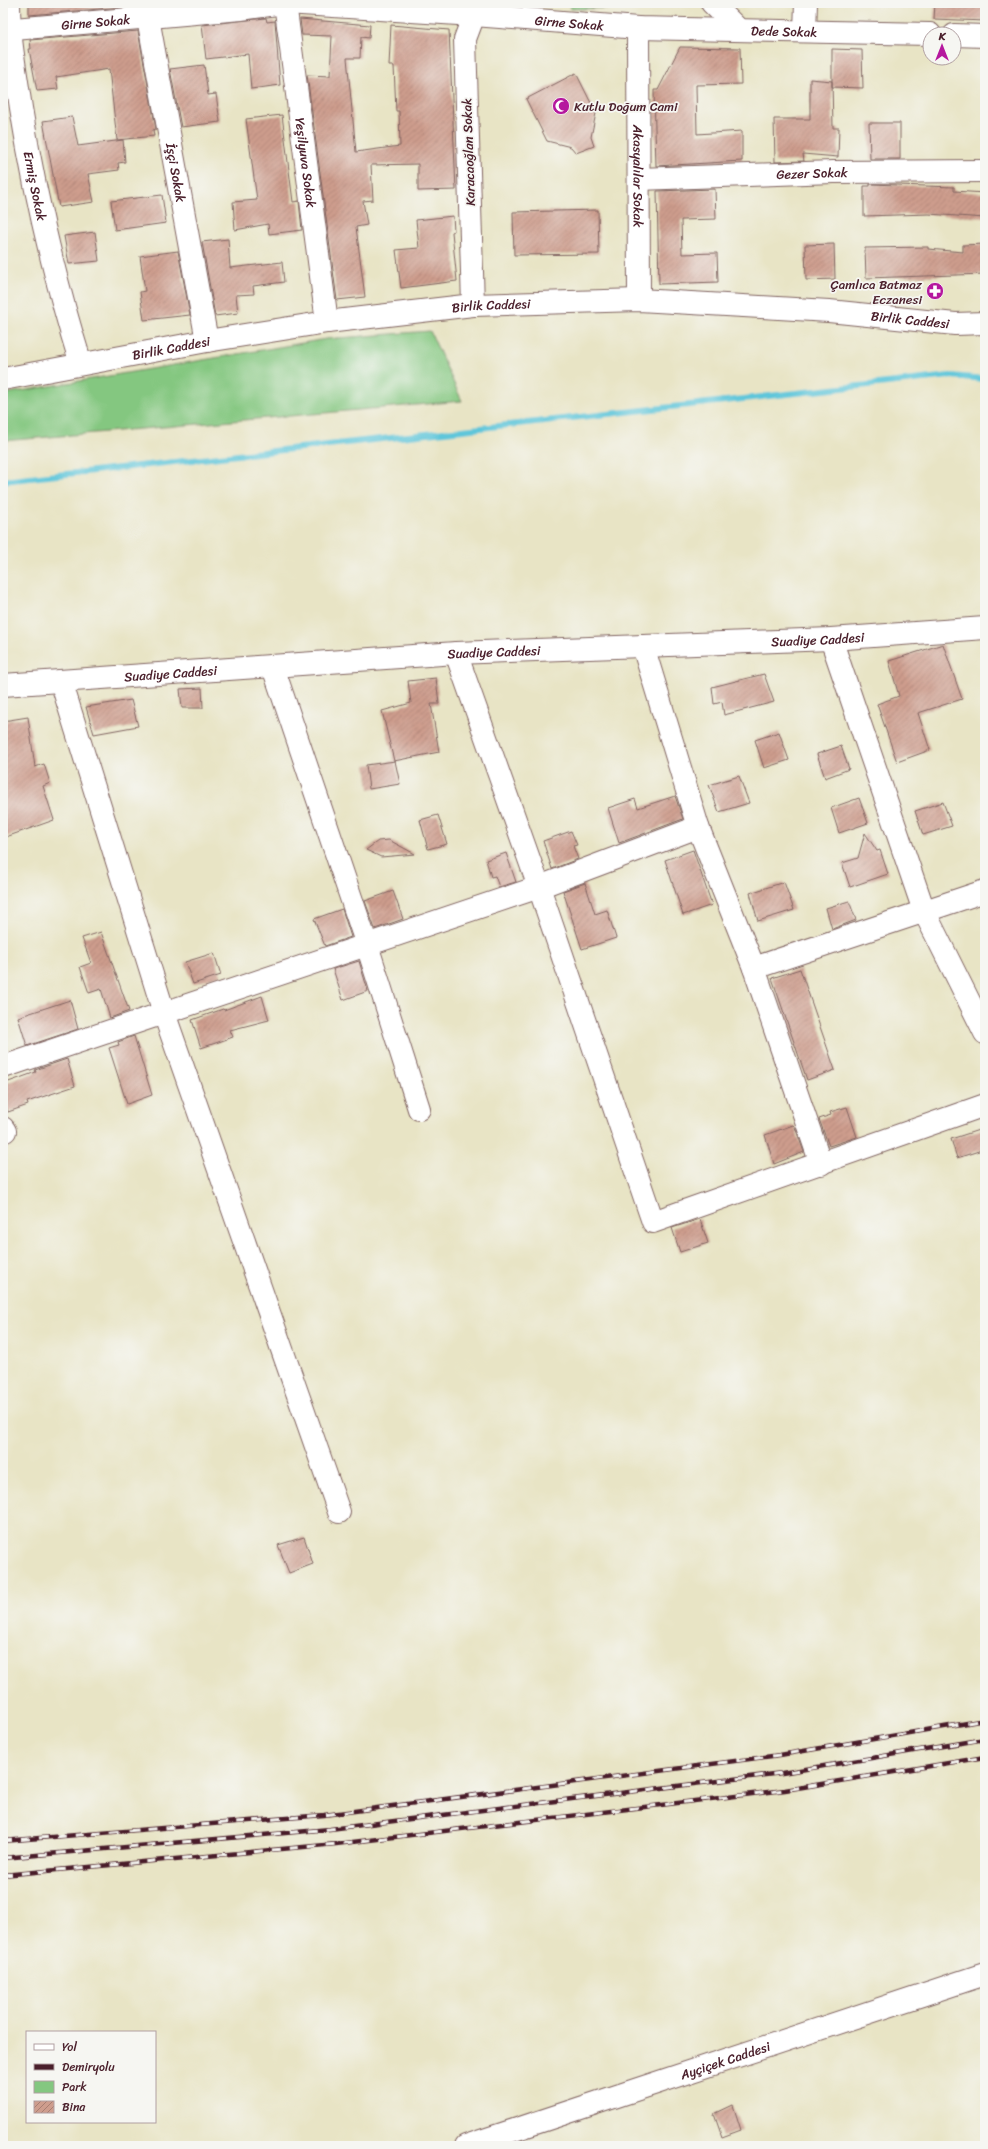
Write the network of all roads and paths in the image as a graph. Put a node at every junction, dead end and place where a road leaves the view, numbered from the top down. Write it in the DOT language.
graph roads {
  1 [pos="8,3"];
  2 [pos="285,3"];
  3 [pos="712,3"];
  4 [pos="806,3"];
  5 [pos="478,9"];
  6 [pos="147,11"];
  7 [pos="638,28"];
  8 [pos="6,30"];
  9 [pos="739,30"];
  10 [pos="805,31"];
  11 [pos="922,34"];
  12 [pos="962,35"];
  13 [pos="985,36"];
  14 [pos="985,171"];
  15 [pos="639,179"];
  16 [pos="639,300"];
  17 [pos="473,305"];
  18 [pos="327,322"];
  19 [pos="985,323"];
  20 [pos="955,324"];
  21 [pos="985,332"];
  22 [pos="207,341"];
  23 [pos="81,364"];
  24 [pos="3,379"];
  25 [pos="985,628"];
  26 [pos="831,639"];
  27 [pos="643,646"];
  28 [pos="456,653"];
  29 [pos="274,666"];
  30 [pos="61,681"];
  31 [pos="3,685"];
  32 [pos="698,827"];
  33 [pos="539,887"];
  34 [pos="985,891"];
  35 [pos="924,911"];
  36 [pos="368,945"];
  37 [pos="754,968"];
  38 [pos="164,1013"];
  39 [pos="985,1033"];
  40 [pos="3,1067"];
  41 [pos="985,1105"];
  42 [pos="419,1109"];
  43 [pos="821,1164"];
  44 [pos="339,1512"];
  45 [pos="985,1974"];
  46 [pos="466,2146"];
  1 -- 8 [label="street, Ermiş Sokak"];
  2 -- 5 [label="street, Girne Sokak"];
  2 -- 6 [label="street, Girne Sokak"];
  2 -- 18 [label="street, Yeşilyuva Sokak"];
  3 -- 9 [label="street"];
  4 -- 10 [label="street"];
  5 -- 7 [label="street, Girne Sokak"];
  5 -- 17 [label="street, Karacaoğlan Sokak"];
  6 -- 8 [label="street, Girne Sokak"];
  6 -- 22 [label="street, İşçi Sokak"];
  7 -- 9 [label="street, Dede Sokak"];
  7 -- 15 [label="street, Akasyalılar Sokak"];
  8 -- 23 [label="street, Ermiş Sokak"];
  9 -- 10 [label="street, Dede Sokak"];
  10 -- 11 [label="street, Dede Sokak"];
  12 -- 13 [label="street"];
  14 -- 15 [label="street, Gezer Sokak"];
  15 -- 16 [label="street, Akasyalılar Sokak"];
  16 -- 17 [label="street, Birlik Caddesi"];
  16 -- 20 [label="street, Birlik Caddesi"];
  17 -- 18 [label="street, Birlik Caddesi"];
  18 -- 22 [label="street, Birlik Caddesi"];
  19 -- 20 [label="street, Birlik Caddesi"];
  20 -- 21 [label="street"];
  22 -- 23 [label="street, Birlik Caddesi"];
  23 -- 24 [label="street, Birlik Caddesi"];
  25 -- 26 [label="street, Suadiye Caddesi"];
  26 -- 27 [label="street, Suadiye Caddesi"];
  26 -- 35 [label="street"];
  27 -- 28 [label="street, Suadiye Caddesi"];
  27 -- 32 [label="street"];
  28 -- 29 [label="street, Suadiye Caddesi"];
  28 -- 33 [label="street"];
  29 -- 30 [label="street, Suadiye Caddesi"];
  29 -- 36 [label="street"];
  30 -- 31 [label="street, Suadiye Caddesi"];
  30 -- 38 [label="street"];
  32 -- 33 [label="street"];
  32 -- 37 [label="street"];
  33 -- 36 [label="street"];
  33 -- 43 [label="street"];
  34 -- 35 [label="street"];
  35 -- 37 [label="street"];
  35 -- 39 [label="street"];
  36 -- 38 [label="street"];
  36 -- 42 [label="street"];
  37 -- 43 [label="street"];
  38 -- 40 [label="street"];
  38 -- 44 [label="street"];
  41 -- 43 [label="street"];
  45 -- 46 [label="street, Ayçiçek Caddesi"];
}
